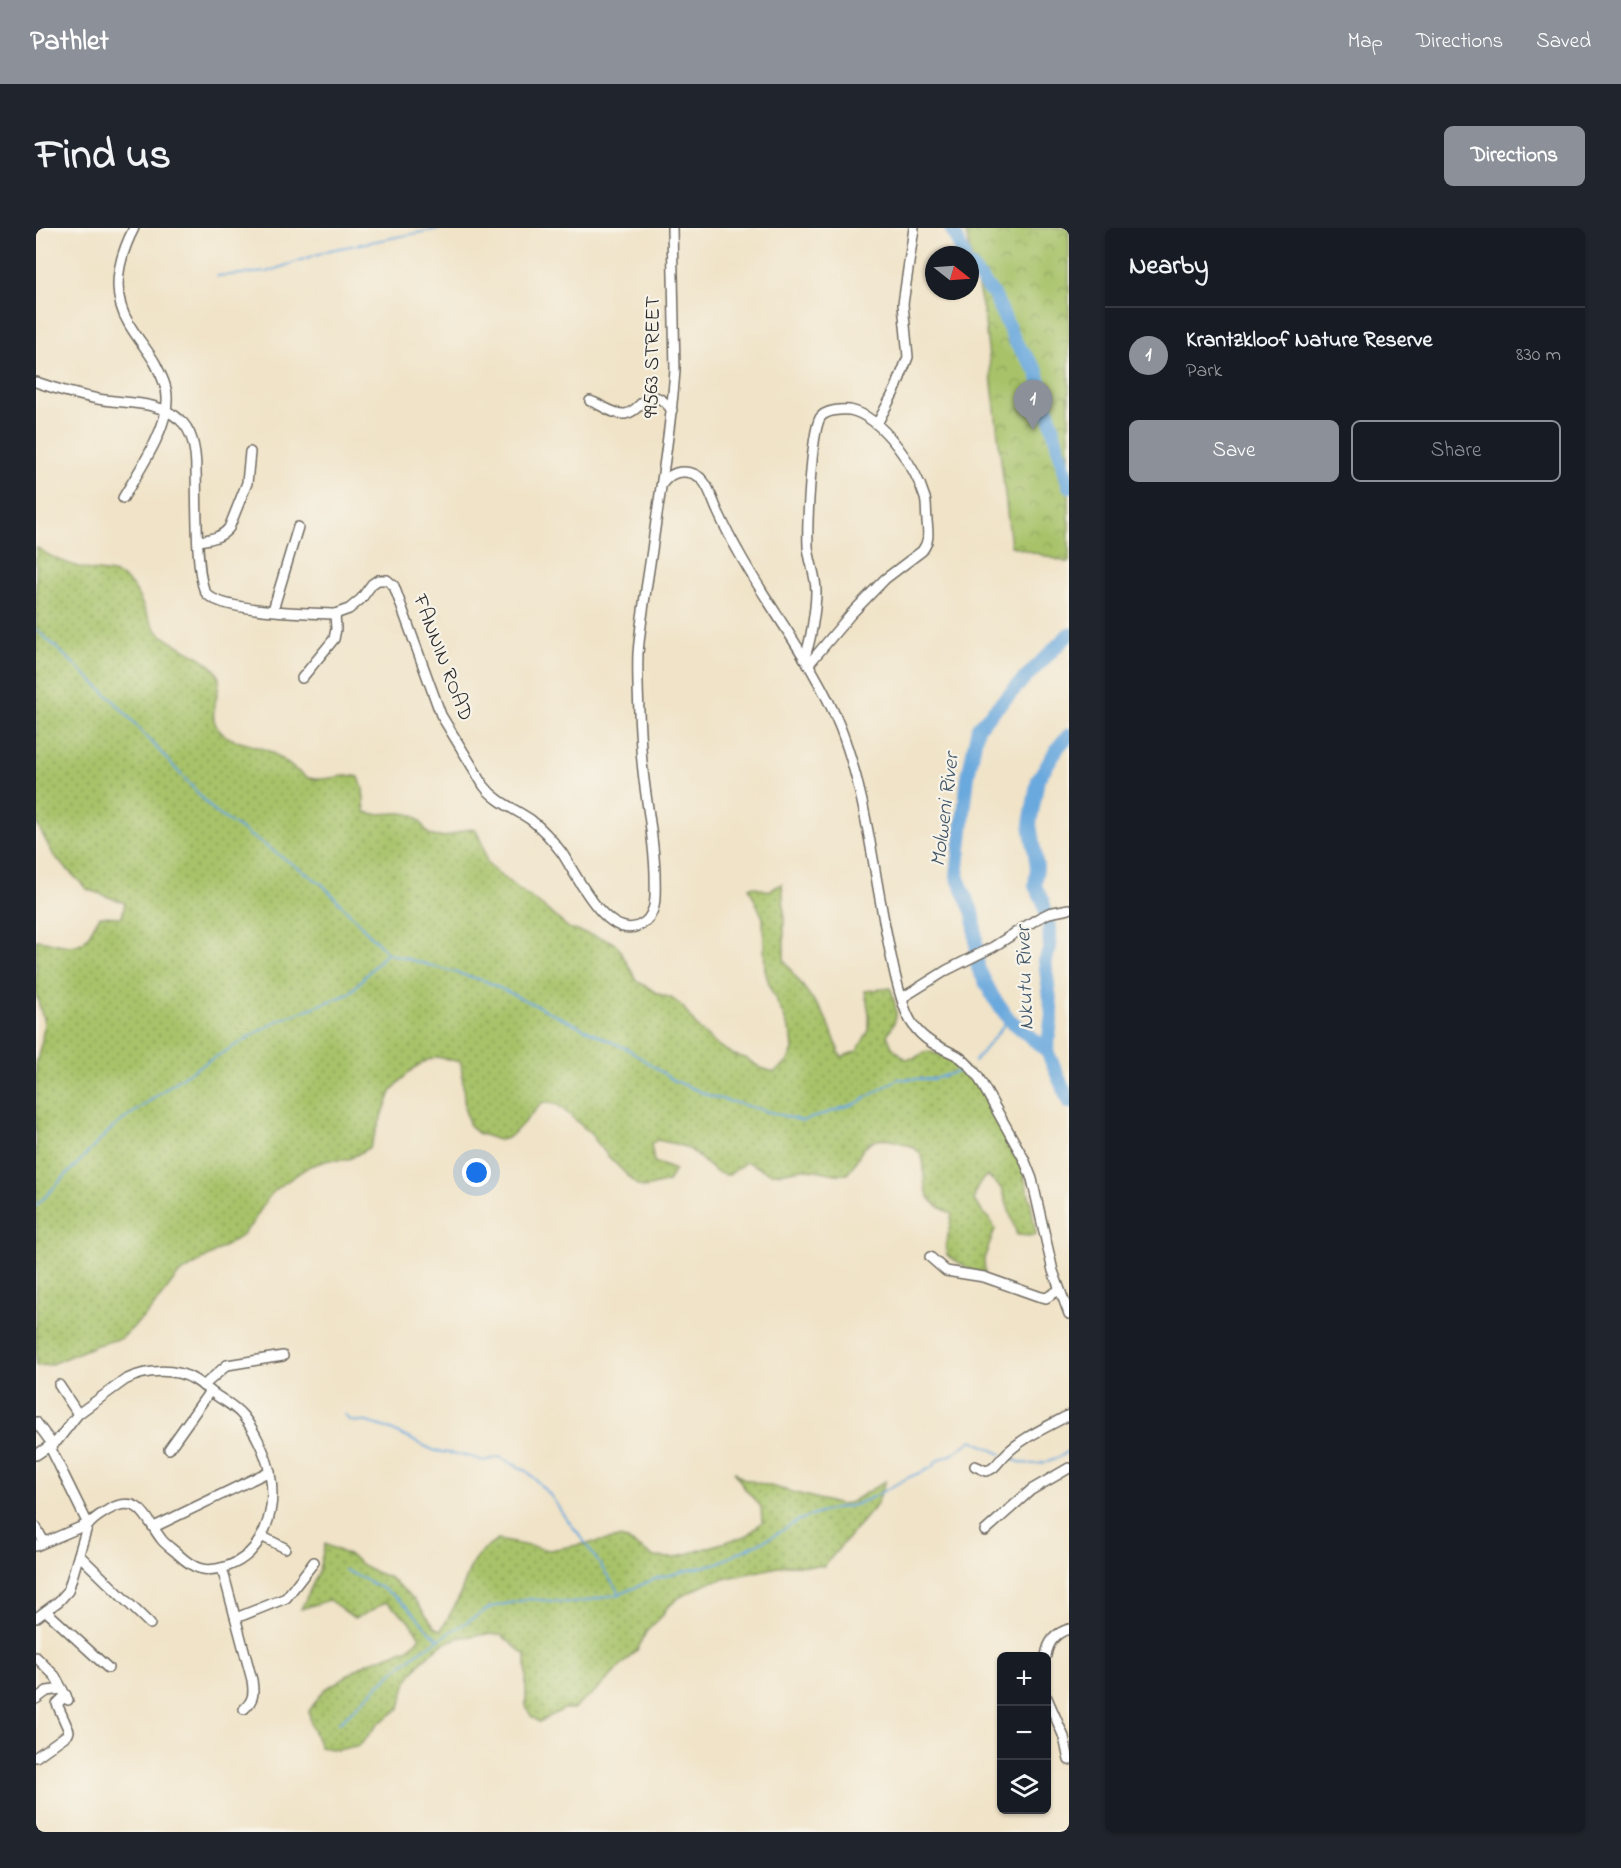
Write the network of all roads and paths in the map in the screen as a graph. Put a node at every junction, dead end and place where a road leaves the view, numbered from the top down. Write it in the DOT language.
graph roads {
  1 [pos="134,228"];
  2 [pos="672,228"];
  3 [pos="914,228"];
  4 [pos="36,382"];
  5 [pos="590,401"];
  6 [pos="166,410"];
  7 [pos="672,410"];
  8 [pos="877,424"];
  9 [pos="250,452"];
  10 [pos="660,486"];
  11 [pos="123,498"];
  12 [pos="298,527"];
  13 [pos="199,541"];
  14 [pos="273,610"];
  15 [pos="334,614"];
  16 [pos="806,661"];
  17 [pos="302,678"];
  18 [pos="1069,909"];
  19 [pos="902,998"];
  20 [pos="930,1257"];
  21 [pos="1059,1290"];
  22 [pos="1069,1314"];
  23 [pos="283,1356"];
  24 [pos="59,1385"];
  25 [pos="207,1388"];
  26 [pos="78,1414"];
  27 [pos="1069,1415"];
  28 [pos="36,1422"];
  29 [pos="52,1446"];
  30 [pos="169,1449"];
  31 [pos="36,1455"];
  32 [pos="975,1466"];
  33 [pos="1069,1468"];
  34 [pos="270,1471"];
  35 [pos="88,1524"];
  36 [pos="36,1527"];
  37 [pos="154,1527"];
  38 [pos="986,1531"];
  39 [pos="262,1537"];
  40 [pos="40,1544"];
  41 [pos="285,1548"];
  42 [pos="79,1555"];
  43 [pos="314,1562"];
  44 [pos="222,1568"];
  45 [pos="46,1611"];
  46 [pos="36,1618"];
  47 [pos="236,1618"];
  48 [pos="150,1624"];
  49 [pos="1069,1629"];
  50 [pos="1047,1652"];
  51 [pos="36,1657"];
  52 [pos="108,1668"];
  53 [pos="65,1695"];
  54 [pos="36,1699"];
  55 [pos="1049,1706"];
  56 [pos="244,1709"];
  57 [pos="36,1757"];
  58 [pos="1069,1760"];
  1 -- 6 [label="street"];
  2 -- 7 [label="street, 99563 STREET"];
  3 -- 8 [label="street"];
  4 -- 6 [label="street"];
  5 -- 7 [label="street"];
  6 -- 11 [label="street"];
  6 -- 13 [label="street"];
  7 -- 10 [label="street, 99563 STREET"];
  8 -- 16 [label="street"];
  8 -- 16 [label="street"];
  9 -- 13 [label="street"];
  10 -- 15 [label="street, FANNIN ROAD"];
  10 -- 16 [label="street"];
  12 -- 14 [label="street"];
  13 -- 14 [label="street"];
  14 -- 15 [label="street"];
  15 -- 17 [label="street"];
  16 -- 19 [label="street"];
  18 -- 19 [label="street"];
  19 -- 21 [label="street"];
  20 -- 21 [label="street"];
  21 -- 22 [label="street"];
  23 -- 25 [label="street"];
  24 -- 26 [label="street"];
  25 -- 26 [label="street"];
  25 -- 30 [label="street"];
  25 -- 34 [label="street"];
  26 -- 29 [label="street"];
  27 -- 32 [label="street"];
  28 -- 29 [label="street"];
  29 -- 31 [label="street"];
  29 -- 35 [label="street"];
  33 -- 38 [label="street"];
  34 -- 37 [label="street"];
  34 -- 39 [label="street"];
  35 -- 37 [label="street"];
  35 -- 40 [label="street"];
  35 -- 42 [label="street"];
  36 -- 40 [label="street"];
  37 -- 44 [label="street"];
  39 -- 41 [label="street"];
  39 -- 44 [label="street"];
  42 -- 45 [label="street"];
  42 -- 48 [label="street"];
  43 -- 47 [label="street"];
  44 -- 47 [label="street"];
  45 -- 46 [label="street"];
  45 -- 52 [label="street"];
  47 -- 56 [label="street"];
  49 -- 50 [label="street"];
  51 -- 53 [label="street"];
  53 -- 54 [label="street"];
  53 -- 57 [label="street"];
  55 -- 58 [label="street"];
}
